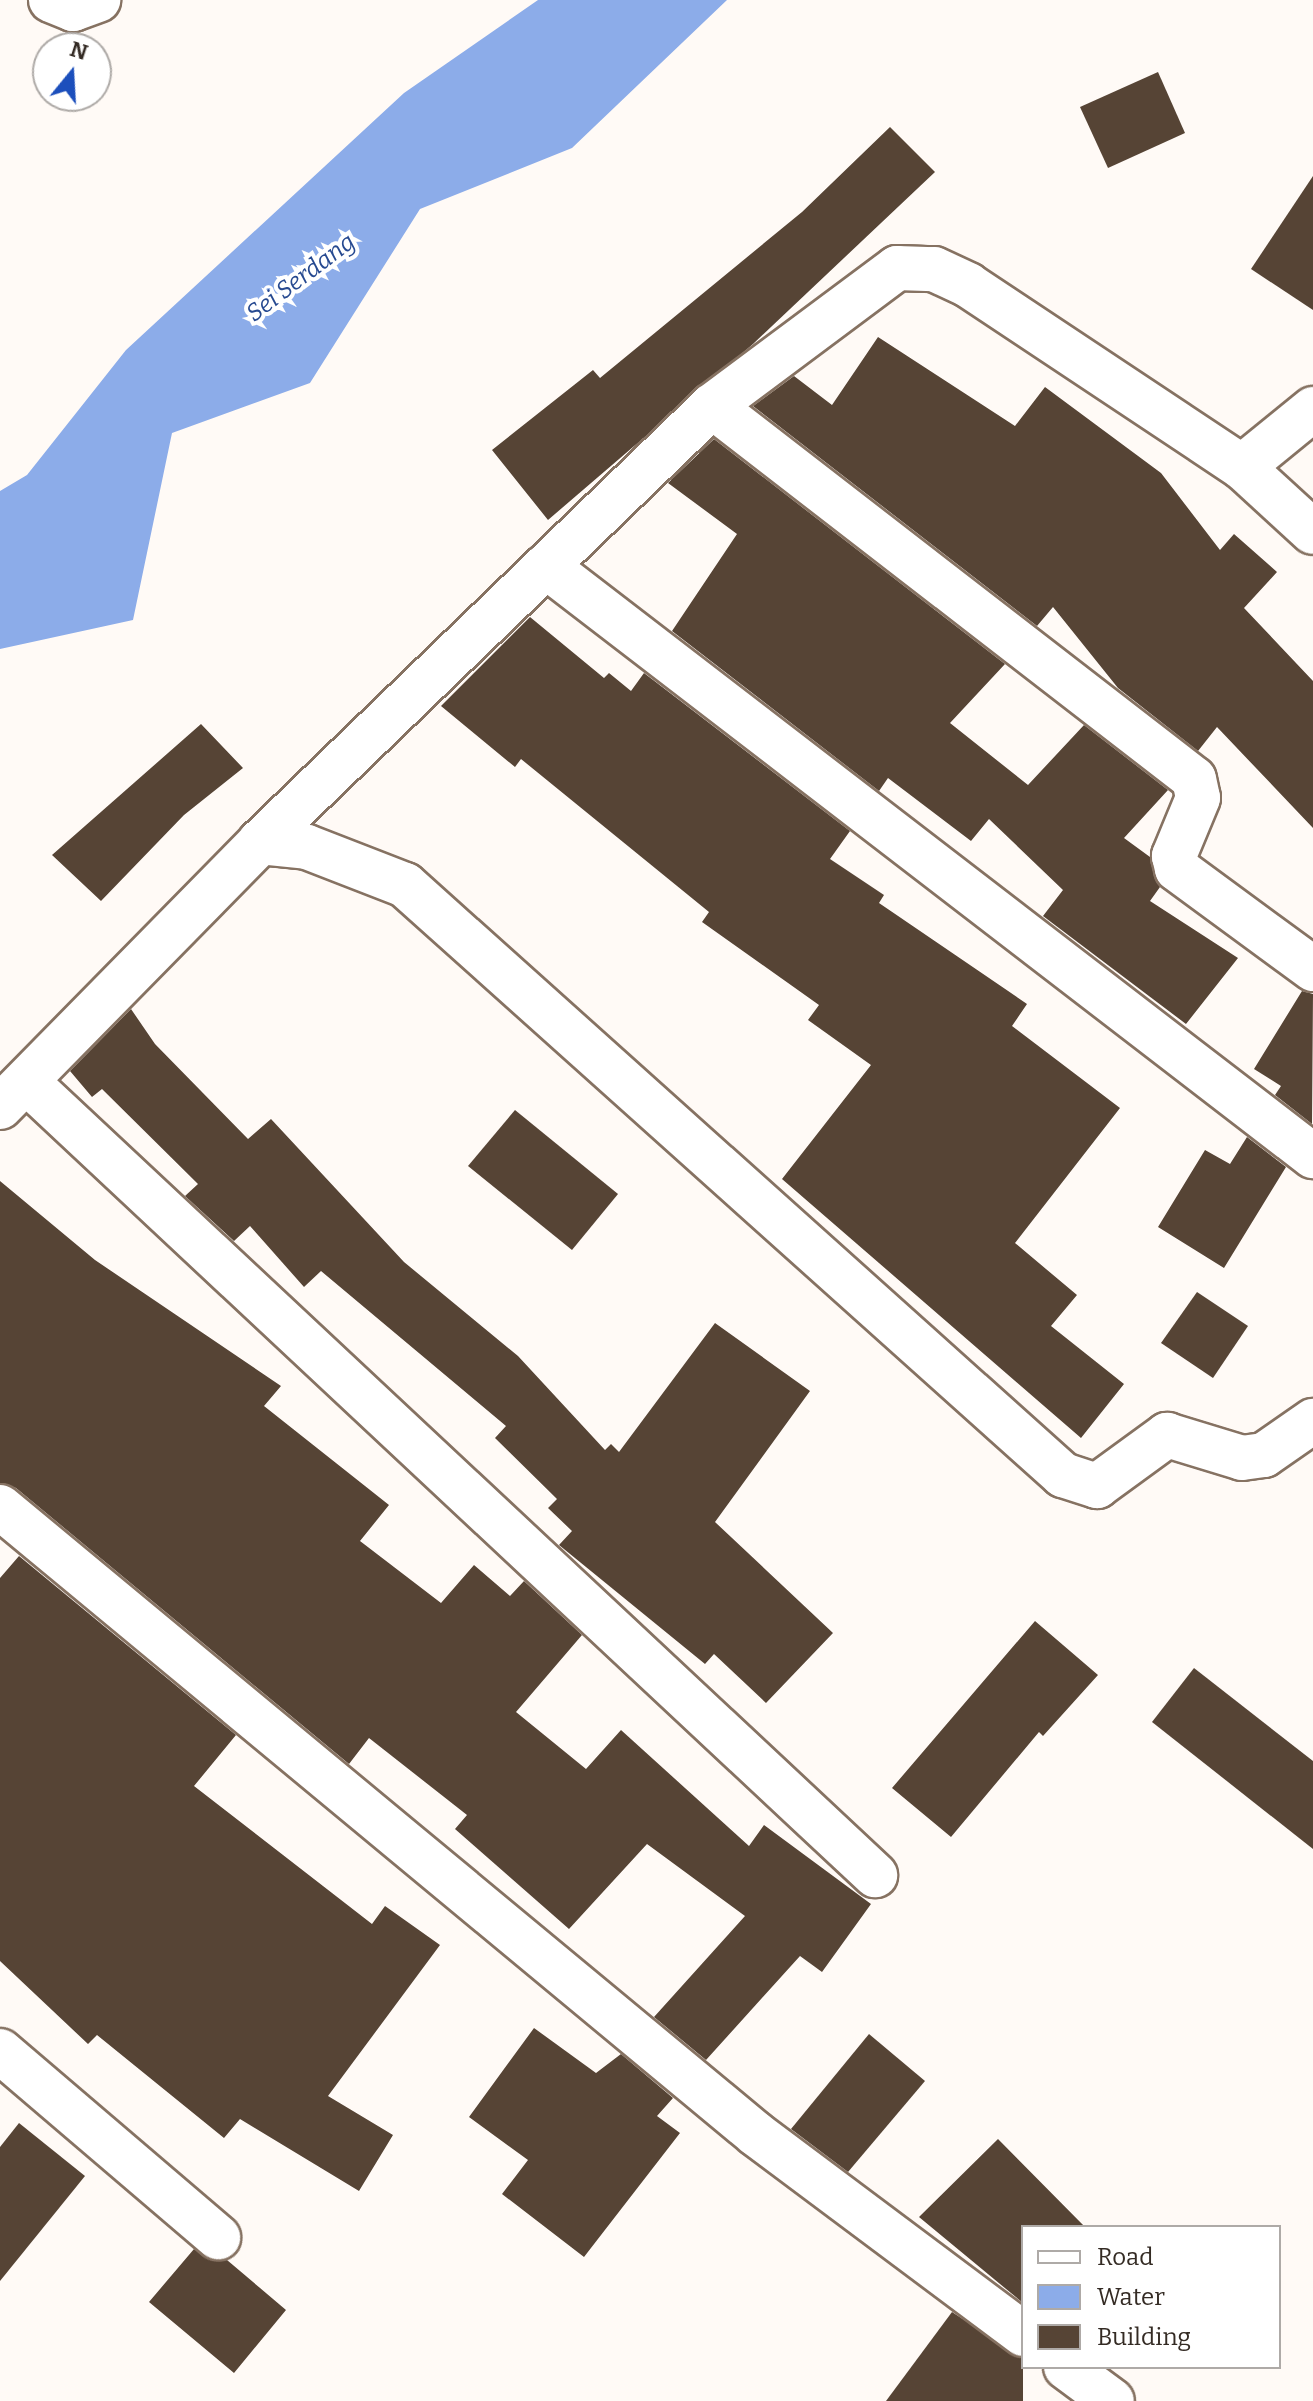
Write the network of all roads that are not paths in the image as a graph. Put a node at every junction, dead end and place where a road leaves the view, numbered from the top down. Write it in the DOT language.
graph roads {
  1 [pos="51,0"];
  2 [pos="98,0"];
  3 [pos="712,406"];
  4 [pos="1313,409"];
  5 [pos="1242,467"];
  6 [pos="1313,532"];
  7 [pos="546,566"];
  8 [pos="260,842"];
  9 [pos="1313,969"];
  10 [pos="14,1095"];
  11 [pos="1313,1156"];
  12 [pos="1313,1421"];
  13 [pos="0,1507"];
  14 [pos="875,1875"];
  15 [pos="0,2051"];
  16 [pos="218,2237"];
  17 [pos="1021,2333"];
  18 [pos="1069,2369"];
  19 [pos="1112,2401"];
  1 -- 2 [label="street"];
  3 -- 5 [label="street"];
  3 -- 7 [label="street"];
  3 -- 9 [label="street"];
  4 -- 5 [label="street"];
  5 -- 6 [label="street"];
  7 -- 8 [label="street"];
  7 -- 11 [label="street"];
  8 -- 10 [label="street"];
  8 -- 12 [label="street"];
  10 -- 14 [label="street"];
  13 -- 17 [label="street"];
  15 -- 16 [label="street"];
  18 -- 19 [label="street"];
}
